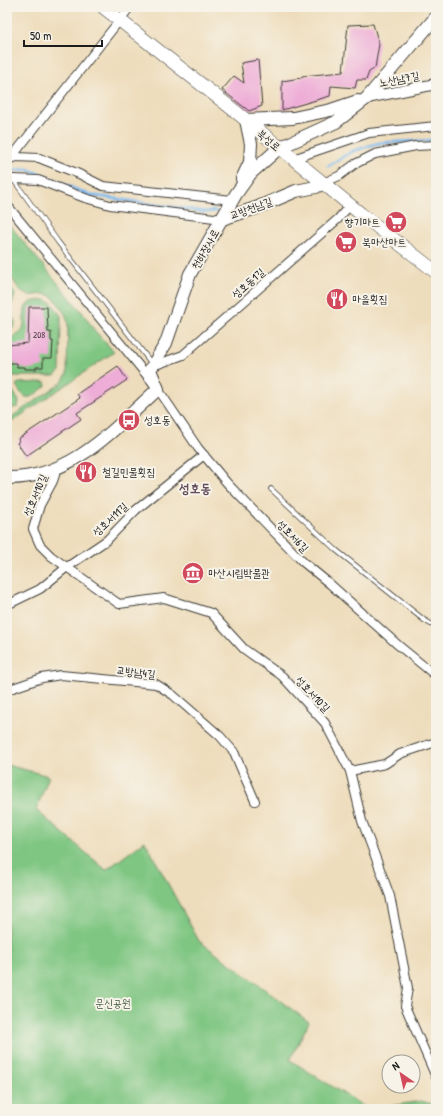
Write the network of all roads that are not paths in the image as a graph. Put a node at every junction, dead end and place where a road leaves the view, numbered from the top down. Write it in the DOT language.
graph roads {
  1 [pos="103,7"];
  2 [pos="130,7"];
  3 [pos="436,17"];
  4 [pos="120,21"];
  5 [pos="436,84"];
  6 [pos="367,98"];
  7 [pos="246,120"];
  8 [pos="436,126"];
  9 [pos="436,145"];
  10 [pos="279,148"];
  11 [pos="9,159"];
  12 [pos="293,159"];
  13 [pos="13,179"];
  14 [pos="323,183"];
  15 [pos="234,197"];
  16 [pos="7,205"];
  17 [pos="350,205"];
  18 [pos="222,219"];
  19 [pos="436,272"];
  20 [pos="153,366"];
  21 [pos="158,389"];
  22 [pos="204,455"];
  23 [pos="57,469"];
  24 [pos="7,478"];
  25 [pos="271,489"];
  26 [pos="67,568"];
  27 [pos="7,605"];
  28 [pos="436,627"];
  29 [pos="436,676"];
  30 [pos="7,690"];
  31 [pos="436,742"];
  32 [pos="350,771"];
  33 [pos="255,801"];
  34 [pos="436,1078"];
  1 -- 4 [label="main road, 북성로"];
  2 -- 4 [label="street"];
  3 -- 6 [label="main road, 천하장사로"];
  4 -- 7 [label="main road, 북성로"];
  4 -- 11 [label="street"];
  5 -- 6 [label="street, 노산남7길"];
  6 -- 7 [label="main road"];
  6 -- 10 [label="main road, 천하장사로"];
  7 -- 10 [label="main road, 북성로"];
  7 -- 15 [label="main road"];
  8 -- 12 [label="street"];
  9 -- 14 [label="street, 교방천남길"];
  10 -- 12 [label="main road, 북성로"];
  10 -- 15 [label="main road, 천하장사로"];
  11 -- 15 [label="street"];
  12 -- 14 [label="main road, 북성로"];
  13 -- 18 [label="street, 교방천남길"];
  13 -- 20 [label="lane"];
  14 -- 17 [label="main road, 북성로"];
  14 -- 18 [label="main road, 교방천남길"];
  15 -- 18 [label="main road, 천하장사로"];
  16 -- 21 [label="street, 성호서6길"];
  17 -- 19 [label="main road, 북성로"];
  17 -- 20 [label="street, 성호동1길"];
  18 -- 20 [label="main road, 천하장사로"];
  20 -- 21 [label="main road"];
  21 -- 22 [label="street, 성호서6길"];
  21 -- 23 [label="main road"];
  22 -- 26 [label="street, 성호서11길"];
  22 -- 29 [label="street, 성호서6길"];
  23 -- 24 [label="main road"];
  23 -- 26 [label="street, 성호서10길"];
  25 -- 28 [label="lane"];
  26 -- 27 [label="street, 성호서11길"];
  26 -- 32 [label="street, 성호서10길"];
  30 -- 33 [label="street, 교방남4길"];
  31 -- 32 [label="street"];
  32 -- 34 [label="street, 성호서10길"];
}
